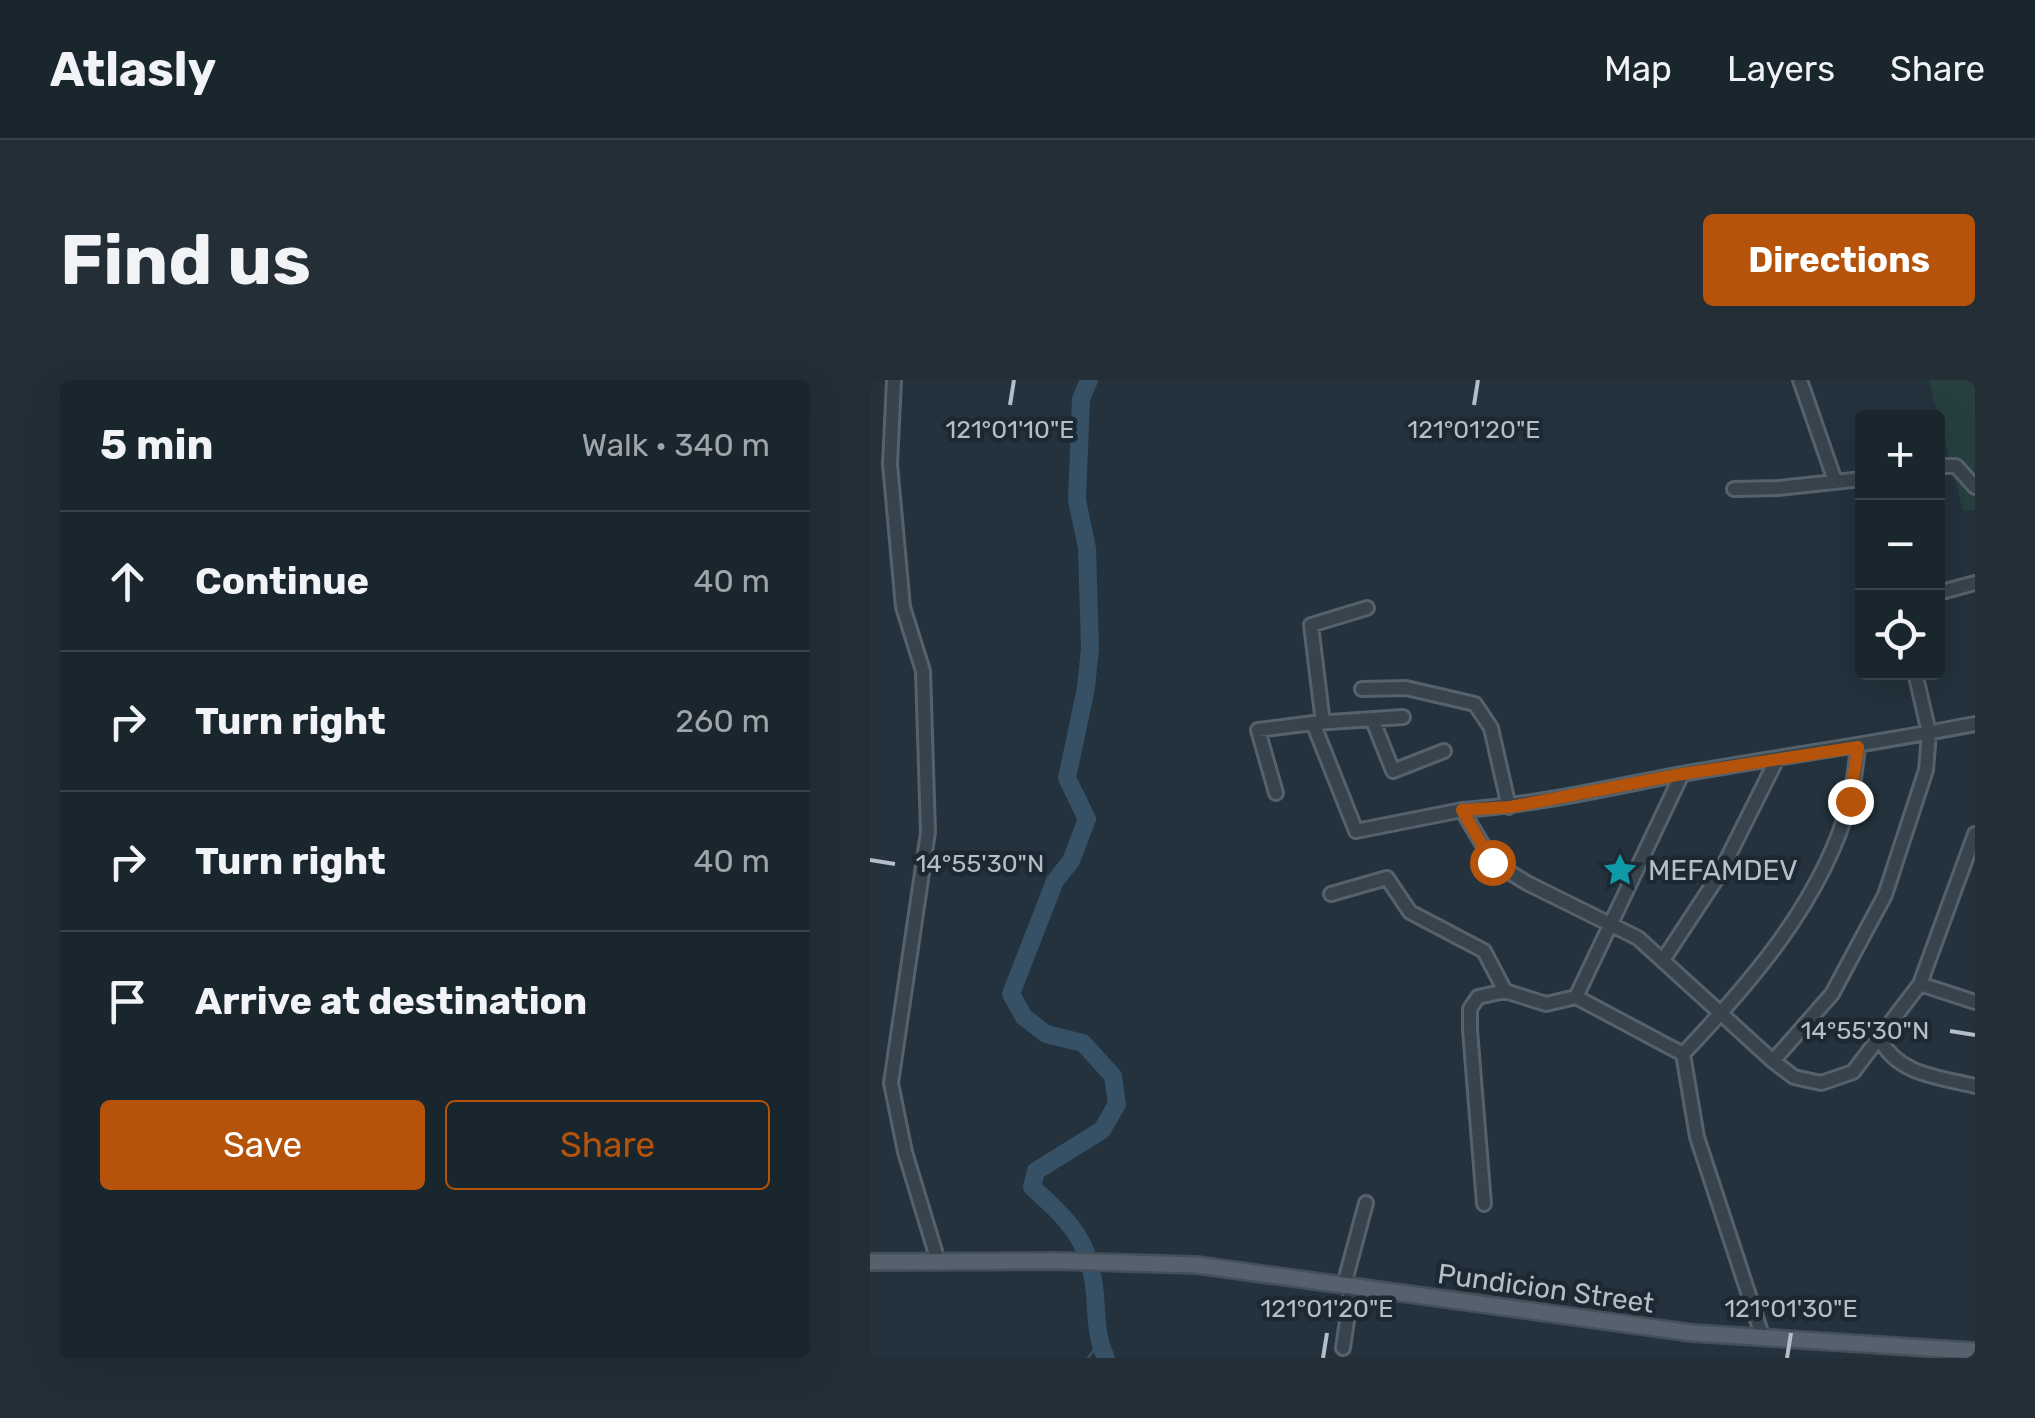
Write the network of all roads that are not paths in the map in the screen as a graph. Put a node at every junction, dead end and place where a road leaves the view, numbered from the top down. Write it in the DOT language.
graph roads {
  1 [pos="894,380"];
  2 [pos="1800,380"];
  3 [pos="1945,466"];
  4 [pos="1855,480"];
  5 [pos="1835,482"];
  6 [pos="1975,487"];
  7 [pos="1734,489"];
  8 [pos="1975,584"];
  9 [pos="1945,591"];
  10 [pos="1368,608"];
  11 [pos="1918,680"];
  12 [pos="1362,689"];
  13 [pos="1403,717"];
  14 [pos="1373,721"];
  15 [pos="1318,723"];
  16 [pos="1975,724"];
  17 [pos="1929,733"];
  18 [pos="1858,747"];
  19 [pos="1444,750"];
  20 [pos="1777,759"];
  21 [pos="1682,774"];
  22 [pos="1276,793"];
  23 [pos="1510,807"];
  24 [pos="1462,810"];
  25 [pos="1975,834"];
  26 [pos="1330,894"];
  27 [pos="1611,924"];
  28 [pos="1663,960"];
  29 [pos="1920,984"];
  30 [pos="1505,991"];
  31 [pos="1576,996"];
  32 [pos="1975,1002"];
  33 [pos="1721,1014"];
  34 [pos="1880,1039"];
  35 [pos="1682,1054"];
  36 [pos="1773,1061"];
  37 [pos="1975,1086"];
  38 [pos="1366,1203"];
  39 [pos="1484,1204"];
  40 [pos="870,1262"];
  41 [pos="938,1262"];
  42 [pos="1348,1286"];
  43 [pos="1763,1338"];
  44 [pos="1343,1348"];
  45 [pos="1975,1351"];
  1 -- 41 [label="street"];
  2 -- 5 [label="street"];
  3 -- 6 [label="street"];
  4 -- 5 [label="street"];
  5 -- 7 [label="street"];
  8 -- 9 [label="street"];
  10 -- 15 [label="street"];
  11 -- 17 [label="street"];
  12 -- 23 [label="street"];
  13 -- 14 [label="street"];
  14 -- 15 [label="street"];
  14 -- 19 [label="street"];
  15 -- 22 [label="street"];
  15 -- 24 [label="street"];
  16 -- 17 [label="street"];
  17 -- 18 [label="street"];
  17 -- 36 [label="street"];
  18 -- 20 [label="street"];
  18 -- 33 [label="street"];
  20 -- 21 [label="street"];
  20 -- 28 [label="street"];
  21 -- 23 [label="street"];
  21 -- 27 [label="street"];
  23 -- 24 [label="street"];
  24 -- 27 [label="street"];
  25 -- 29 [label="street"];
  26 -- 30 [label="street"];
  27 -- 28 [label="street"];
  27 -- 31 [label="street"];
  28 -- 33 [label="street"];
  29 -- 32 [label="street"];
  29 -- 34 [label="street"];
  30 -- 31 [label="street"];
  30 -- 39 [label="street"];
  31 -- 35 [label="street"];
  33 -- 35 [label="street"];
  33 -- 36 [label="street"];
  34 -- 36 [label="street"];
  34 -- 37 [label="street"];
  35 -- 43 [label="street"];
  38 -- 42 [label="street"];
  40 -- 41 [label="main road, Pundicion Street"];
  41 -- 42 [label="main road, Pundicion Street"];
  42 -- 43 [label="main road, Pundicion Street"];
  42 -- 44 [label="street"];
  43 -- 45 [label="main road, Pundicion Street"];
}
